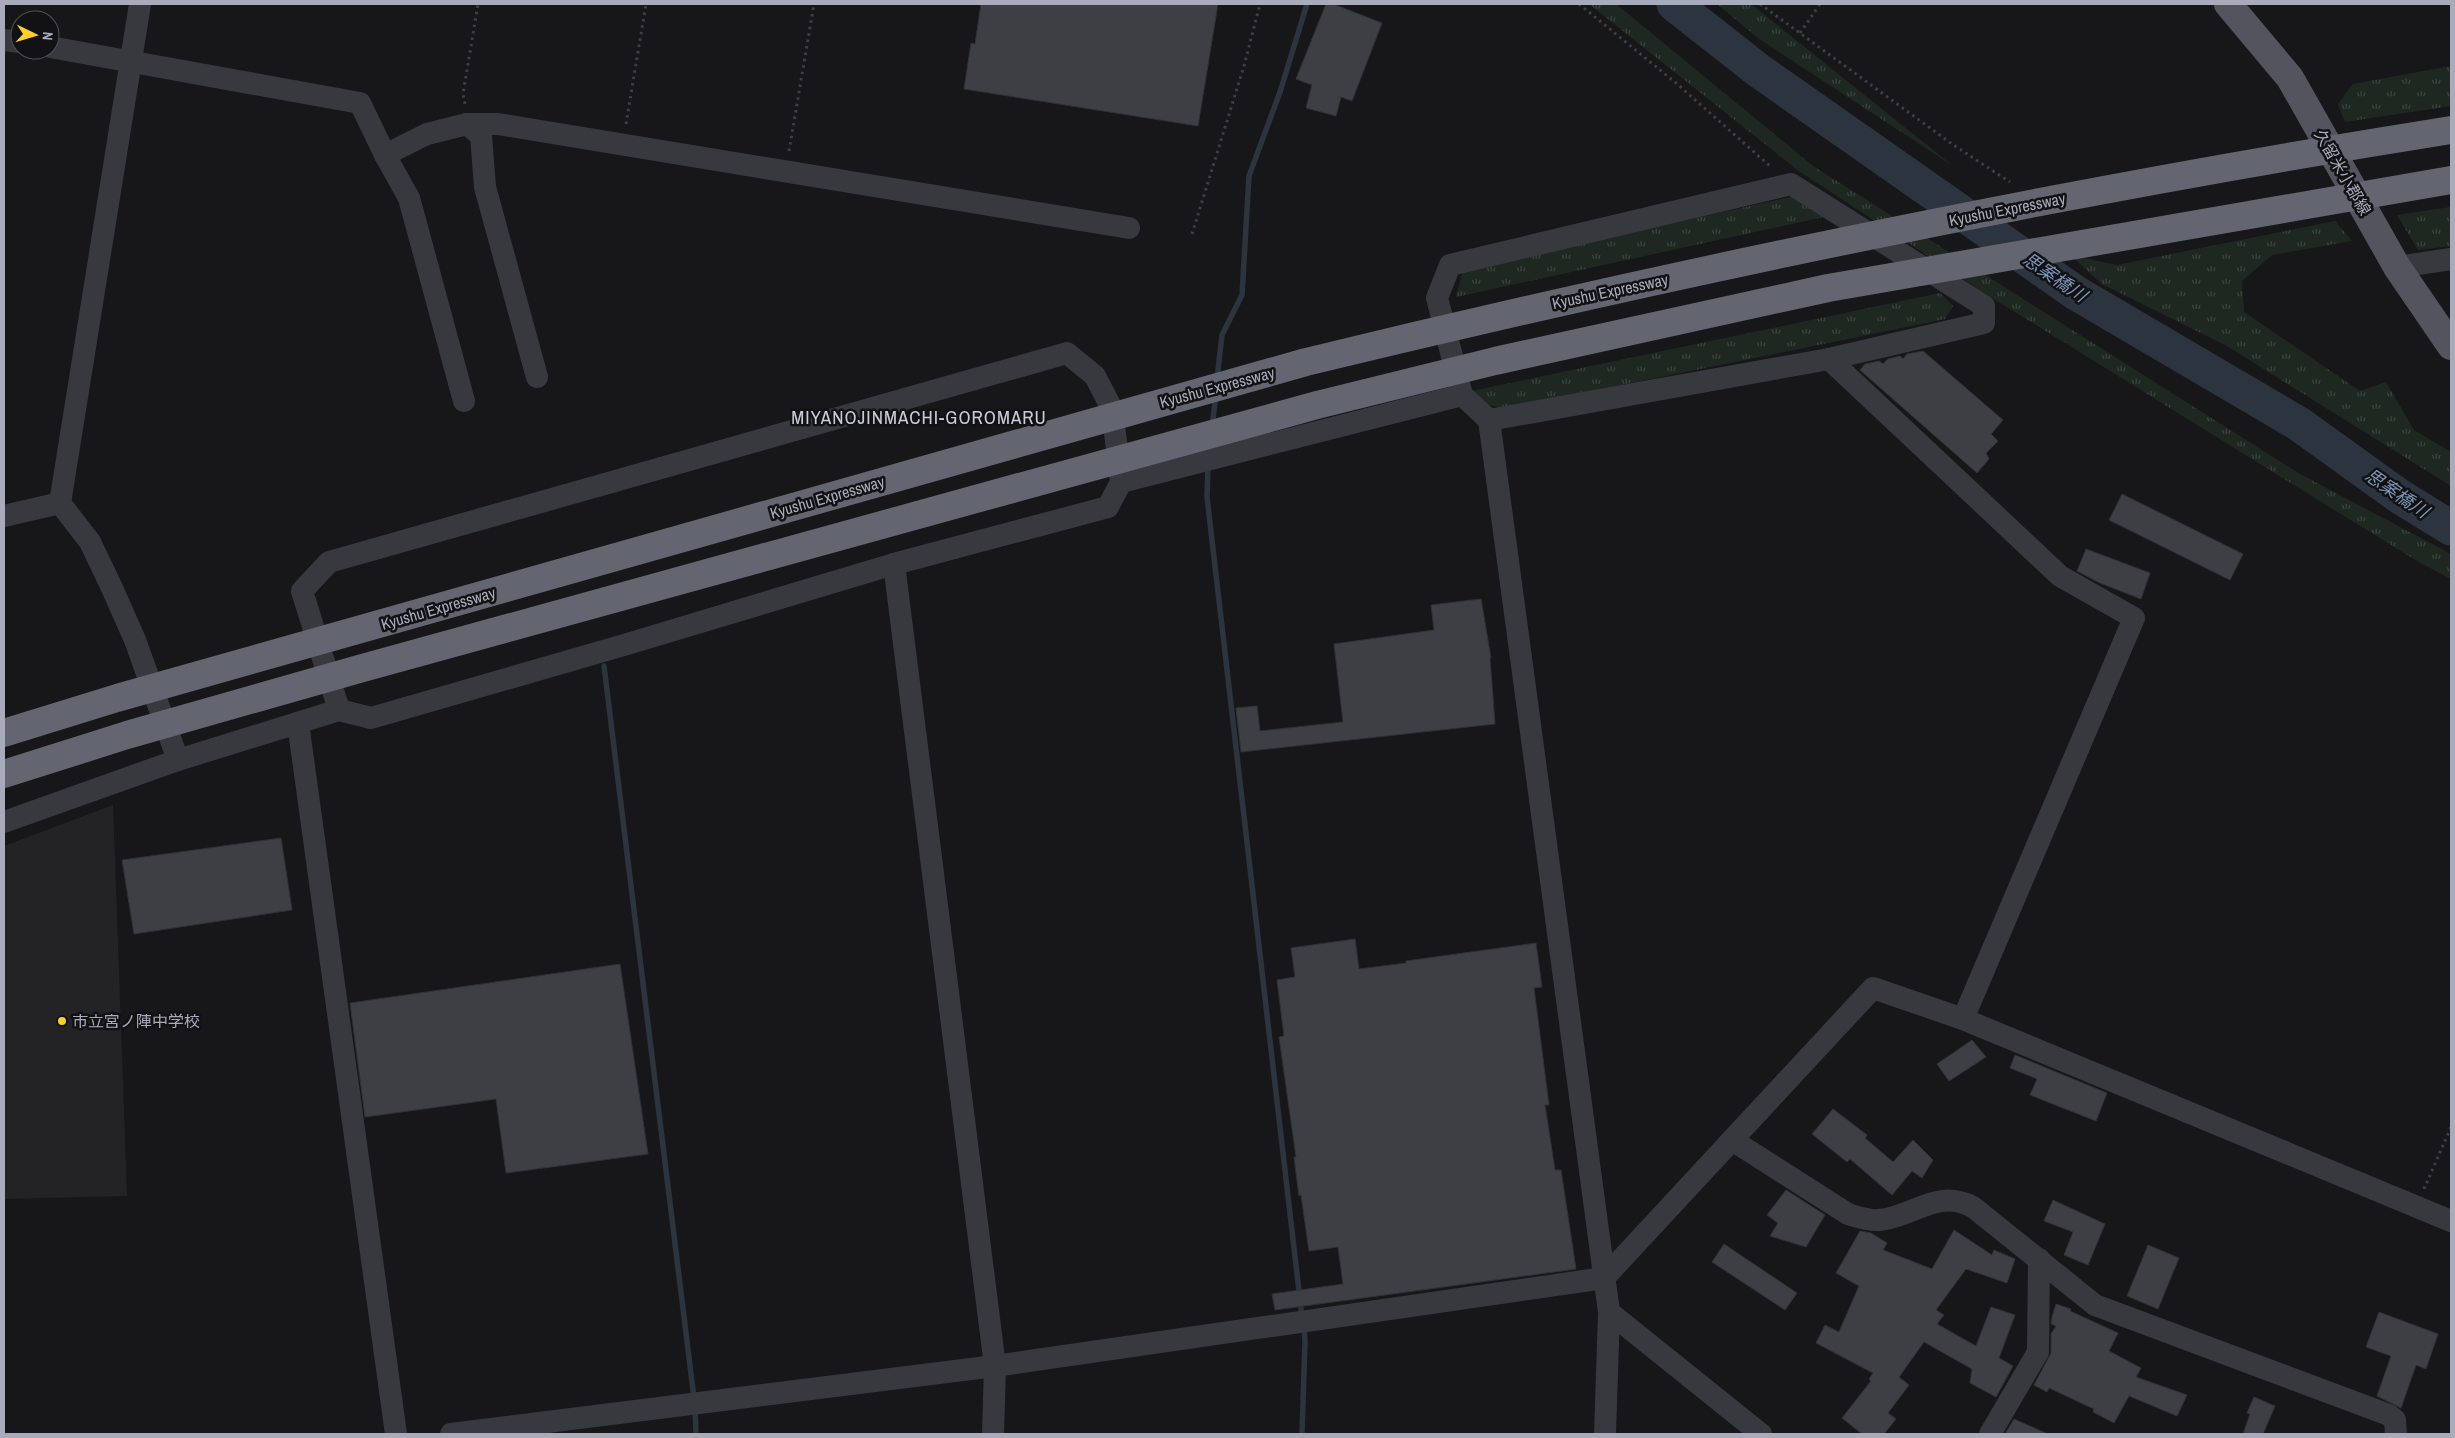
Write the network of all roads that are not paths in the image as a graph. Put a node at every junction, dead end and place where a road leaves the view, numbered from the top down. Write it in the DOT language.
graph roads {
  1 [pos="140,4"];
  2 [pos="2228,4"];
  3 [pos="60,49"];
  4 [pos="130,61"];
  5 [pos="467,124"];
  6 [pos="2451,130"];
  7 [pos="384,155"];
  8 [pos="2439,182"];
  9 [pos="1129,228"];
  10 [pos="2451,259"];
  11 [pos="2396,267"];
  12 [pos="2451,346"];
  13 [pos="1829,360"];
  14 [pos="537,377"];
  15 [pos="1462,395"];
  16 [pos="464,401"];
  17 [pos="1489,420"];
  18 [pos="1121,482"];
  19 [pos="60,503"];
  20 [pos="4,516"];
  21 [pos="894,564"];
  22 [pos="339,710"];
  23 [pos="298,723"];
  24 [pos="4,733"];
  25 [pos="178,760"];
  26 [pos="4,774"];
  27 [pos="4,822"];
  28 [pos="1963,1019"];
  29 [pos="1732,1140"];
  30 [pos="2451,1221"];
  31 [pos="2039,1260"];
  32 [pos="1604,1278"];
  33 [pos="1609,1312"];
  34 [pos="995,1366"];
  35 [pos="396,1434"];
  36 [pos="451,1434"];
  37 [pos="993,1434"];
  38 [pos="1605,1434"];
  39 [pos="1761,1434"];
  40 [pos="1990,1434"];
  41 [pos="2396,1434"];
  1 -- 4 [label="street"];
  2 -- 11 [label="main road, 久留米小郡線"];
  3 -- 4 [label="street"];
  4 -- 7 [label="street"];
  4 -- 19 [label="street"];
  5 -- 7 [label="street"];
  5 -- 9 [label="street"];
  5 -- 14 [label="street"];
  6 -- 24 [label="highway, Kyushu Expressway"];
  7 -- 16 [label="street"];
  8 -- 26 [label="highway"];
  10 -- 11 [label="street"];
  11 -- 12 [label="main road, 久留米小郡線"];
  13 -- 15 [label="street"];
  13 -- 17 [label="street"];
  13 -- 28 [label="street"];
  15 -- 17 [label="street"];
  15 -- 18 [label="street"];
  17 -- 32 [label="street"];
  18 -- 21 [label="street"];
  18 -- 22 [label="street"];
  19 -- 20 [label="street"];
  19 -- 25 [label="street"];
  21 -- 22 [label="street"];
  21 -- 34 [label="street"];
  22 -- 23 [label="street"];
  23 -- 25 [label="street"];
  23 -- 35 [label="street"];
  25 -- 27 [label="street"];
  28 -- 29 [label="street"];
  28 -- 30 [label="street"];
  29 -- 31 [label="street"];
  29 -- 32 [label="street"];
  31 -- 40 [label="street"];
  31 -- 41 [label="street"];
  32 -- 33 [label="street"];
  32 -- 34 [label="street"];
  33 -- 38 [label="street"];
  33 -- 39 [label="street"];
  34 -- 36 [label="street"];
  34 -- 37 [label="street"];
}
